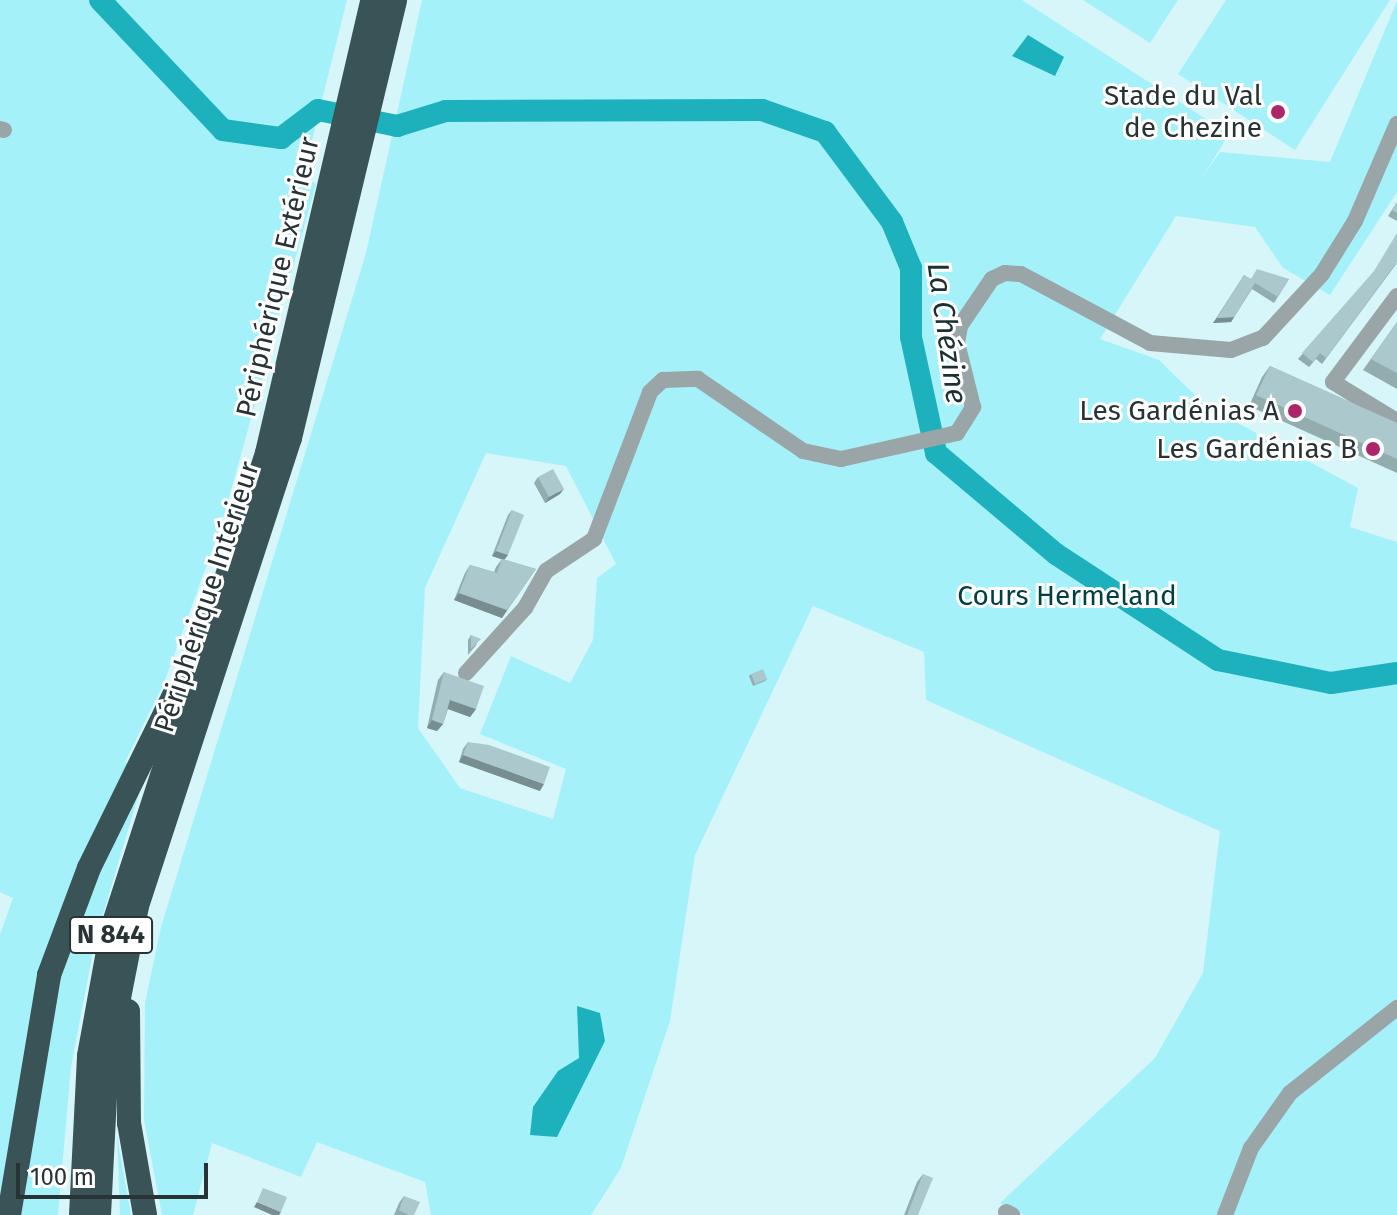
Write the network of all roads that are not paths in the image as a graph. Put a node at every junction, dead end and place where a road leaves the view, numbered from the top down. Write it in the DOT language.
graph roads {
  1 [pos="372,0"];
  2 [pos="395,0"];
  3 [pos="367,75"];
  4 [pos="1397,124"];
  5 [pos="343,186"];
  6 [pos="1397,296"];
  7 [pos="1397,421"];
  8 [pos="198,667"];
  9 [pos="466,673"];
  10 [pos="128,942"];
  11 [pos="1397,1008"];
  12 [pos="9,1215"];
  13 [pos="81,1215"];
  14 [pos="99,1215"];
  15 [pos="145,1215"];
  16 [pos="1225,1215"];
  1 -- 3 [label="highway, N 844"];
  2 -- 3 [label="highway, Périphérique Intérieur / N 844"];
  3 -- 5 [label="highway, Périphérique Intérieur / N 844"];
  4 -- 9 [label="street"];
  5 -- 8 [label="highway, Périphérique Extérieur / N 844"];
  5 -- 10 [label="highway, Périphérique Intérieur / N 844"];
  6 -- 7 [label="street"];
  8 -- 12 [label="highway"];
  8 -- 13 [label="highway, Périphérique Extérieur / N 844"];
  10 -- 14 [label="highway, Périphérique Intérieur / N 844"];
  10 -- 15 [label="highway"];
  11 -- 16 [label="street"];
}
